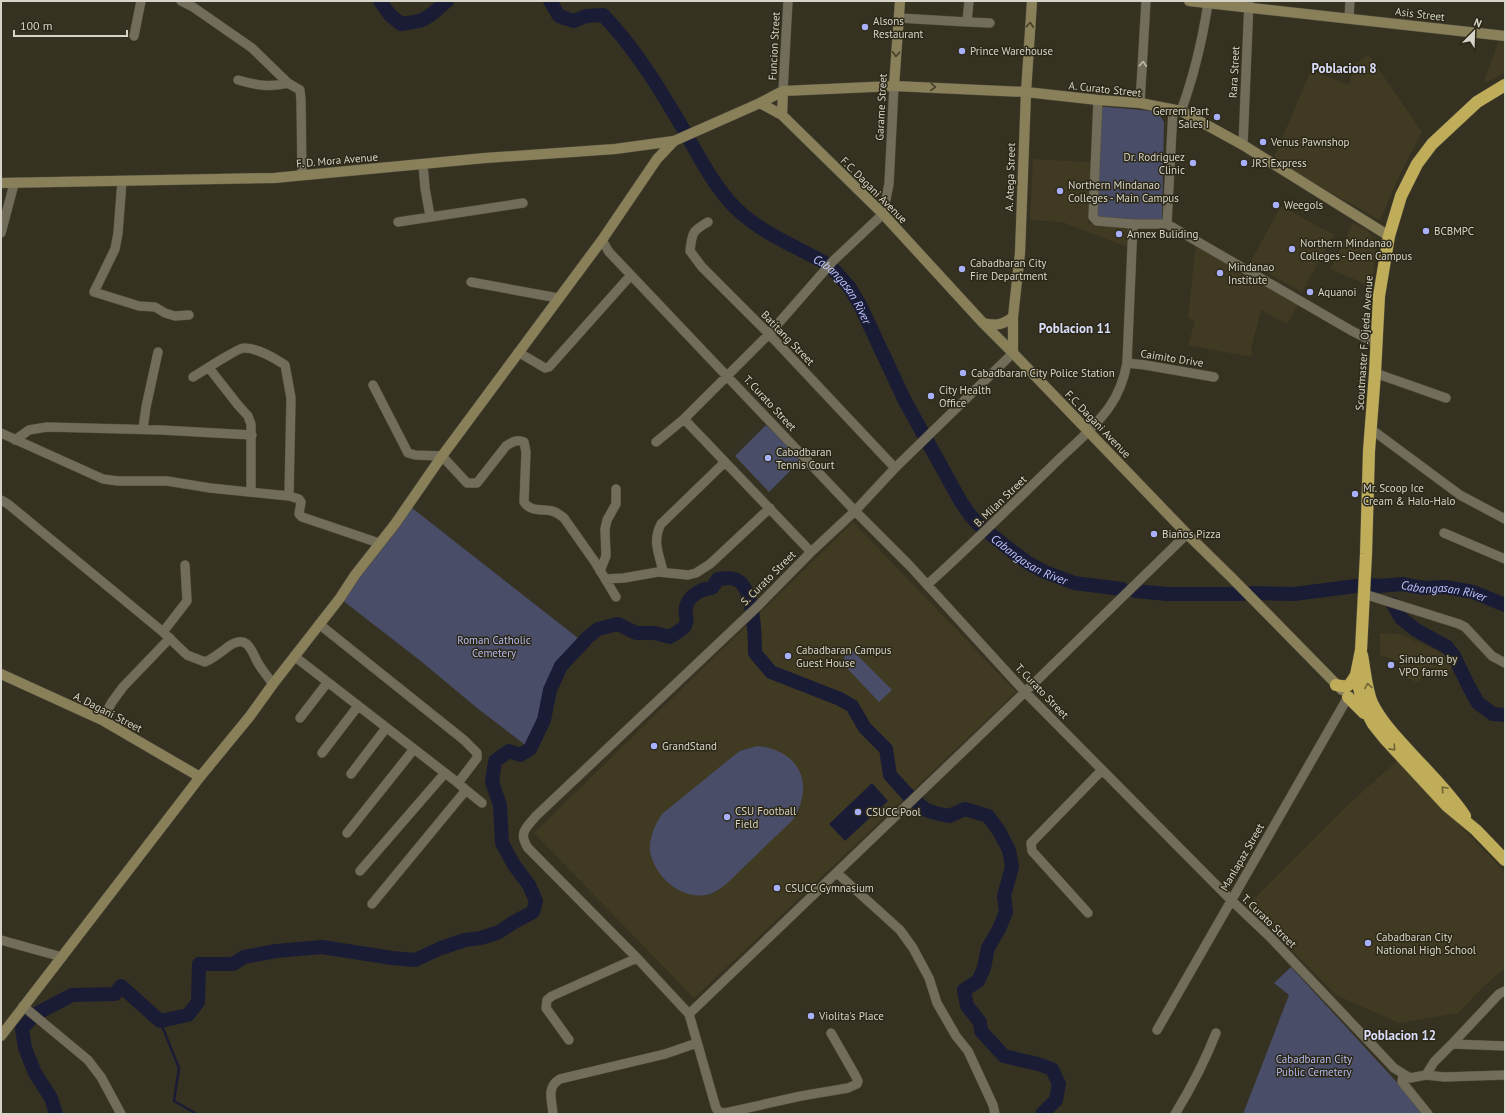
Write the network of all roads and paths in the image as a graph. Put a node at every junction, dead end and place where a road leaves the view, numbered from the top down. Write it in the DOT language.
graph roads {
  1 [pos="141,1"];
  2 [pos="181,1"];
  3 [pos="788,1"];
  4 [pos="900,1"];
  5 [pos="969,1"];
  6 [pos="1032,1"];
  7 [pos="1146,1"];
  8 [pos="1189,1"];
  9 [pos="1350,1"];
  10 [pos="1208,4"];
  11 [pos="1249,5"];
  12 [pos="899,18"];
  13 [pos="1349,18"];
  14 [pos="967,22"];
  15 [pos="990,23"];
  16 [pos="134,36"];
  17 [pos="1505,36"];
  18 [pos="238,80"];
  19 [pos="288,84"];
  20 [pos="1505,85"];
  21 [pos="894,86"];
  22 [pos="783,92"];
  23 [pos="1026,92"];
  24 [pos="1098,100"];
  25 [pos="760,103"];
  26 [pos="1140,103"];
  27 [pos="1177,111"];
  28 [pos="782,115"];
  29 [pos="681,138"];
  30 [pos="644,145"];
  31 [pos="1243,145"];
  32 [pos="423,165"];
  33 [pos="652,167"];
  34 [pos="302,175"];
  35 [pos="122,181"];
  36 [pos="1,183"];
  37 [pos="14,184"];
  38 [pos="522,203"];
  39 [pos="883,214"];
  40 [pos="430,216"];
  41 [pos="398,222"];
  42 [pos="708,222"];
  43 [pos="1133,224"];
  44 [pos="1167,224"];
  45 [pos="1,233"];
  46 [pos="1389,236"];
  47 [pos="602,240"];
  48 [pos="595,248"];
  49 [pos="609,252"];
  50 [pos="631,275"];
  51 [pos="471,282"];
  52 [pos="558,298"];
  53 [pos="189,315"];
  54 [pos="1013,317"];
  55 [pos="983,324"];
  56 [pos="769,334"];
  57 [pos="1376,343"];
  58 [pos="158,352"];
  59 [pos="518,352"];
  60 [pos="1013,353"];
  61 [pos="1127,363"];
  62 [pos="209,368"];
  63 [pos="1375,373"];
  64 [pos="728,375"];
  65 [pos="193,377"];
  66 [pos="1214,377"];
  67 [pos="373,385"];
  68 [pos="1446,398"];
  69 [pos="684,419"];
  70 [pos="143,429"];
  71 [pos="1371,430"];
  72 [pos="1087,432"];
  73 [pos="1,433"];
  74 [pos="252,435"];
  75 [pos="15,440"];
  76 [pos="656,442"];
  77 [pos="442,456"];
  78 [pos="725,462"];
  79 [pos="895,468"];
  80 [pos="616,489"];
  81 [pos="251,492"];
  82 [pos="289,496"];
  83 [pos="1,500"];
  84 [pos="770,508"];
  85 [pos="855,510"];
  86 [pos="1505,519"];
  87 [pos="1444,533"];
  88 [pos="1186,534"];
  89 [pos="379,544"];
  90 [pos="811,552"];
  91 [pos="1505,559"];
  92 [pos="185,565"];
  93 [pos="600,571"];
  94 [pos="663,571"];
  95 [pos="605,579"];
  96 [pos="927,585"];
  97 [pos="1364,594"];
  98 [pos="616,598"];
  99 [pos="319,624"];
  100 [pos="166,635"];
  101 [pos="1361,650"];
  102 [pos="294,656"];
  103 [pos="1505,663"];
  104 [pos="1,674"];
  105 [pos="1356,675"];
  106 [pos="327,683"];
  107 [pos="273,684"];
  108 [pos="1336,684"];
  109 [pos="1025,692"];
  110 [pos="1348,697"];
  111 [pos="358,706"];
  112 [pos="300,718"];
  113 [pos="102,720"];
  114 [pos="1374,724"];
  115 [pos="386,728"];
  116 [pos="414,749"];
  117 [pos="322,752"];
  118 [pos="1102,770"];
  119 [pos="445,773"];
  120 [pos="351,774"];
  121 [pos="200,777"];
  122 [pos="458,783"];
  123 [pos="466,790"];
  124 [pos="482,803"];
  125 [pos="1476,830"];
  126 [pos="347,833"];
  127 [pos="1505,860"];
  128 [pos="360,871"];
  129 [pos="837,873"];
  130 [pos="1231,900"];
  131 [pos="372,904"];
  132 [pos="1088,913"];
  133 [pos="1,940"];
  134 [pos="62,957"];
  135 [pos="638,958"];
  136 [pos="1505,991"];
  137 [pos="28,1010"];
  138 [pos="689,1014"];
  139 [pos="1157,1030"];
  140 [pos="831,1033"];
  141 [pos="1216,1033"];
  142 [pos="1,1036"];
  143 [pos="569,1040"];
  144 [pos="697,1043"];
  145 [pos="1452,1044"];
  146 [pos="1505,1046"];
  147 [pos="1403,1074"];
  148 [pos="1426,1075"];
  149 [pos="1505,1075"];
  150 [pos="121,1114"];
  151 [pos="553,1114"];
  152 [pos="995,1114"];
  153 [pos="1175,1114"];
  154 [pos="1428,1114"];
  1 -- 16 [label="street"];
  2 -- 19 [label="street"];
  3 -- 22 [label="street, Funcion Street"];
  4 -- 12 [label="main road, Garame Street"];
  5 -- 14 [label="street"];
  23 -- 6 [label="main road, A. Atega Street, one-way"];
  26 -- 7 [label="street, one-way"];
  8 -- 10 [label="main road, Asis Street"];
  9 -- 13 [label="street"];
  10 -- 11 [label="main road, Asis Street"];
  10 -- 27 [label="street"];
  11 -- 13 [label="main road, Asis Street"];
  11 -- 31 [label="street, Rara Street"];
  12 -- 14 [label="street"];
  12 -- 21 [label="main road, Garame Street, one-way"];
  13 -- 17 [label="main road, Asis Street"];
  14 -- 15 [label="street"];
  18 -- 19 [label="street"];
  19 -- 34 [label="street"];
  20 -- 46 [label="highway, Scoutmaster F. Ojeda Avenue"];
  21 -- 22 [label="main road, A. Curato Street"];
  21 -- 23 [label="main road, A. Curato Street, one-way"];
  21 -- 39 [label="street, Garame Street"];
  22 -- 25 [label="main road"];
  22 -- 28 [label="main road"];
  23 -- 24 [label="main road, A. Curato Street"];
  23 -- 54 [label="main road, A. Atega Street"];
  24 -- 26 [label="main road, A. Curato Street"];
  24 -- 43 [label="street"];
  25 -- 28 [label="main road, F.C. Dagani Avenue"];
  25 -- 29 [label="main road"];
  26 -- 27 [label="main road, A. Curato Street"];
  27 -- 31 [label="main road, A. Curato Street"];
  27 -- 44 [label="street"];
  28 -- 39 [label="main road, F.C. Dagani Avenue"];
  29 -- 30 [label="main road, F. D. Mora Avenue"];
  29 -- 33 [label="main road"];
  30 -- 32 [label="main road, F. D. Mora Avenue"];
  30 -- 33 [label="main road"];
  31 -- 46 [label="main road, A. Curato Street"];
  32 -- 34 [label="main road, F. D. Mora Avenue"];
  32 -- 40 [label="street"];
  33 -- 47 [label="main road"];
  34 -- 35 [label="main road, F. D. Mora Avenue"];
  35 -- 37 [label="main road, F. D. Mora Avenue"];
  35 -- 53 [label="street"];
  36 -- 37 [label="main road, F. D. Mora Avenue"];
  37 -- 45 [label="street"];
  38 -- 40 [label="street"];
  39 -- 55 [label="main road, F.C. Dagani Avenue"];
  39 -- 56 [label="street"];
  40 -- 41 [label="street"];
  42 -- 56 [label="street, Batitang Street"];
  43 -- 44 [label="street"];
  43 -- 61 [label="street, B. Milan Street"];
  44 -- 57 [label="street"];
  46 -- 57 [label="highway, Scoutmaster F. Ojeda Avenue"];
  47 -- 48 [label="main road"];
  47 -- 49 [label="street, T. Curato Street"];
  48 -- 49 [label="street"];
  48 -- 52 [label="main road"];
  49 -- 50 [label="street, T. Curato Street"];
  50 -- 59 [label="street"];
  50 -- 64 [label="street, T. Curato Street"];
  51 -- 52 [label="street"];
  52 -- 59 [label="main road"];
  54 -- 55 [label="main road"];
  54 -- 60 [label="main road, A. Atega Street"];
  55 -- 60 [label="main road, F.C. Dagani Avenue"];
  56 -- 64 [label="street"];
  56 -- 79 [label="street, Batitang Street"];
  57 -- 63 [label="highway, Scoutmaster F. Ojeda Avenue"];
  58 -- 70 [label="street"];
  59 -- 77 [label="main road"];
  60 -- 72 [label="main road, F.C. Dagani Avenue"];
  60 -- 79 [label="street, S. Curato Street"];
  61 -- 66 [label="street, Caimito Drive"];
  61 -- 72 [label="street, B. Milan Street"];
  62 -- 65 [label="street"];
  62 -- 74 [label="street"];
  62 -- 82 [label="street"];
  63 -- 68 [label="street"];
  63 -- 71 [label="highway, Scoutmaster F. Ojeda Avenue"];
  64 -- 69 [label="street"];
  64 -- 85 [label="street, T. Curato Street"];
  67 -- 77 [label="street"];
  69 -- 76 [label="street"];
  69 -- 78 [label="street"];
  70 -- 74 [label="street"];
  70 -- 75 [label="street"];
  71 -- 86 [label="street"];
  71 -- 97 [label="highway, Scoutmaster F. Ojeda Avenue"];
  72 -- 88 [label="main road, F.C. Dagani Avenue"];
  72 -- 96 [label="street, B. Milan Street"];
  73 -- 75 [label="street"];
  74 -- 81 [label="street"];
  75 -- 81 [label="street"];
  77 -- 89 [label="main road"];
  77 -- 93 [label="street"];
  78 -- 84 [label="street"];
  78 -- 94 [label="street"];
  79 -- 85 [label="street, S. Curato Street"];
  80 -- 93 [label="street"];
  81 -- 82 [label="street"];
  82 -- 89 [label="street"];
  83 -- 100 [label="street"];
  84 -- 90 [label="street"];
  84 -- 94 [label="street"];
  85 -- 90 [label="street, S. Curato Street"];
  85 -- 96 [label="street, T. Curato Street"];
  87 -- 91 [label="street"];
  88 -- 108 [label="main road, F.C. Dagani Avenue"];
  88 -- 109 [label="street"];
  89 -- 99 [label="main road"];
  90 -- 135 [label="street, S. Curato Street"];
  92 -- 100 [label="street"];
  93 -- 95 [label="street"];
  94 -- 95 [label="street"];
  95 -- 98 [label="street"];
  96 -- 109 [label="street, T. Curato Street"];
  97 -- 101 [label="highway, Scoutmaster F. Ojeda Avenue"];
  97 -- 103 [label="street"];
  99 -- 102 [label="main road"];
  99 -- 122 [label="street"];
  100 -- 107 [label="street"];
  100 -- 113 [label="street"];
  101 -- 105 [label="highway, Scoutmaster F. Ojeda Avenue"];
  125 -- 101 [label="highway, Scoutmaster F. Ojeda Avenue, one-way"];
  102 -- 106 [label="street"];
  102 -- 107 [label="main road"];
  104 -- 113 [label="main road, A. Dagani Street"];
  105 -- 108 [label="highway"];
  105 -- 114 [label="highway, Scoutmaster F. Ojeda Avenue"];
  106 -- 111 [label="street"];
  106 -- 112 [label="street"];
  107 -- 121 [label="main road"];
  108 -- 110 [label="main road, F.C. Dagani Avenue"];
  109 -- 118 [label="street, T. Curato Street"];
  109 -- 129 [label="street"];
  110 -- 114 [label="highway"];
  110 -- 130 [label="street, Manlapaz Street"];
  111 -- 115 [label="street"];
  111 -- 117 [label="street"];
  113 -- 121 [label="main road, A. Dagani Street"];
  114 -- 125 [label="highway, Scoutmaster F. Ojeda Avenue, one-way"];
  115 -- 116 [label="street"];
  115 -- 120 [label="street"];
  116 -- 119 [label="street"];
  116 -- 126 [label="street"];
  118 -- 130 [label="street, T. Curato Street"];
  118 -- 132 [label="street"];
  119 -- 122 [label="street"];
  119 -- 128 [label="street"];
  121 -- 134 [label="main road"];
  122 -- 123 [label="street"];
  123 -- 124 [label="street"];
  123 -- 131 [label="street"];
  125 -- 127 [label="highway, Scoutmaster F. Ojeda Avenue"];
  129 -- 138 [label="street"];
  129 -- 152 [label="street"];
  130 -- 139 [label="street, Manlapaz Street"];
  130 -- 147 [label="street, T. Curato Street"];
  133 -- 134 [label="street"];
  134 -- 137 [label="main road"];
  135 -- 138 [label="street"];
  135 -- 143 [label="street"];
  136 -- 145 [label="street"];
  137 -- 142 [label="main road"];
  137 -- 150 [label="street"];
  138 -- 144 [label="street"];
  140 -- 144 [label="street"];
  141 -- 153 [label="street"];
  144 -- 151 [label="street"];
  145 -- 146 [label="street"];
  145 -- 148 [label="street"];
  147 -- 148 [label="street"];
  147 -- 154 [label="street"];
  148 -- 149 [label="street"];
}
